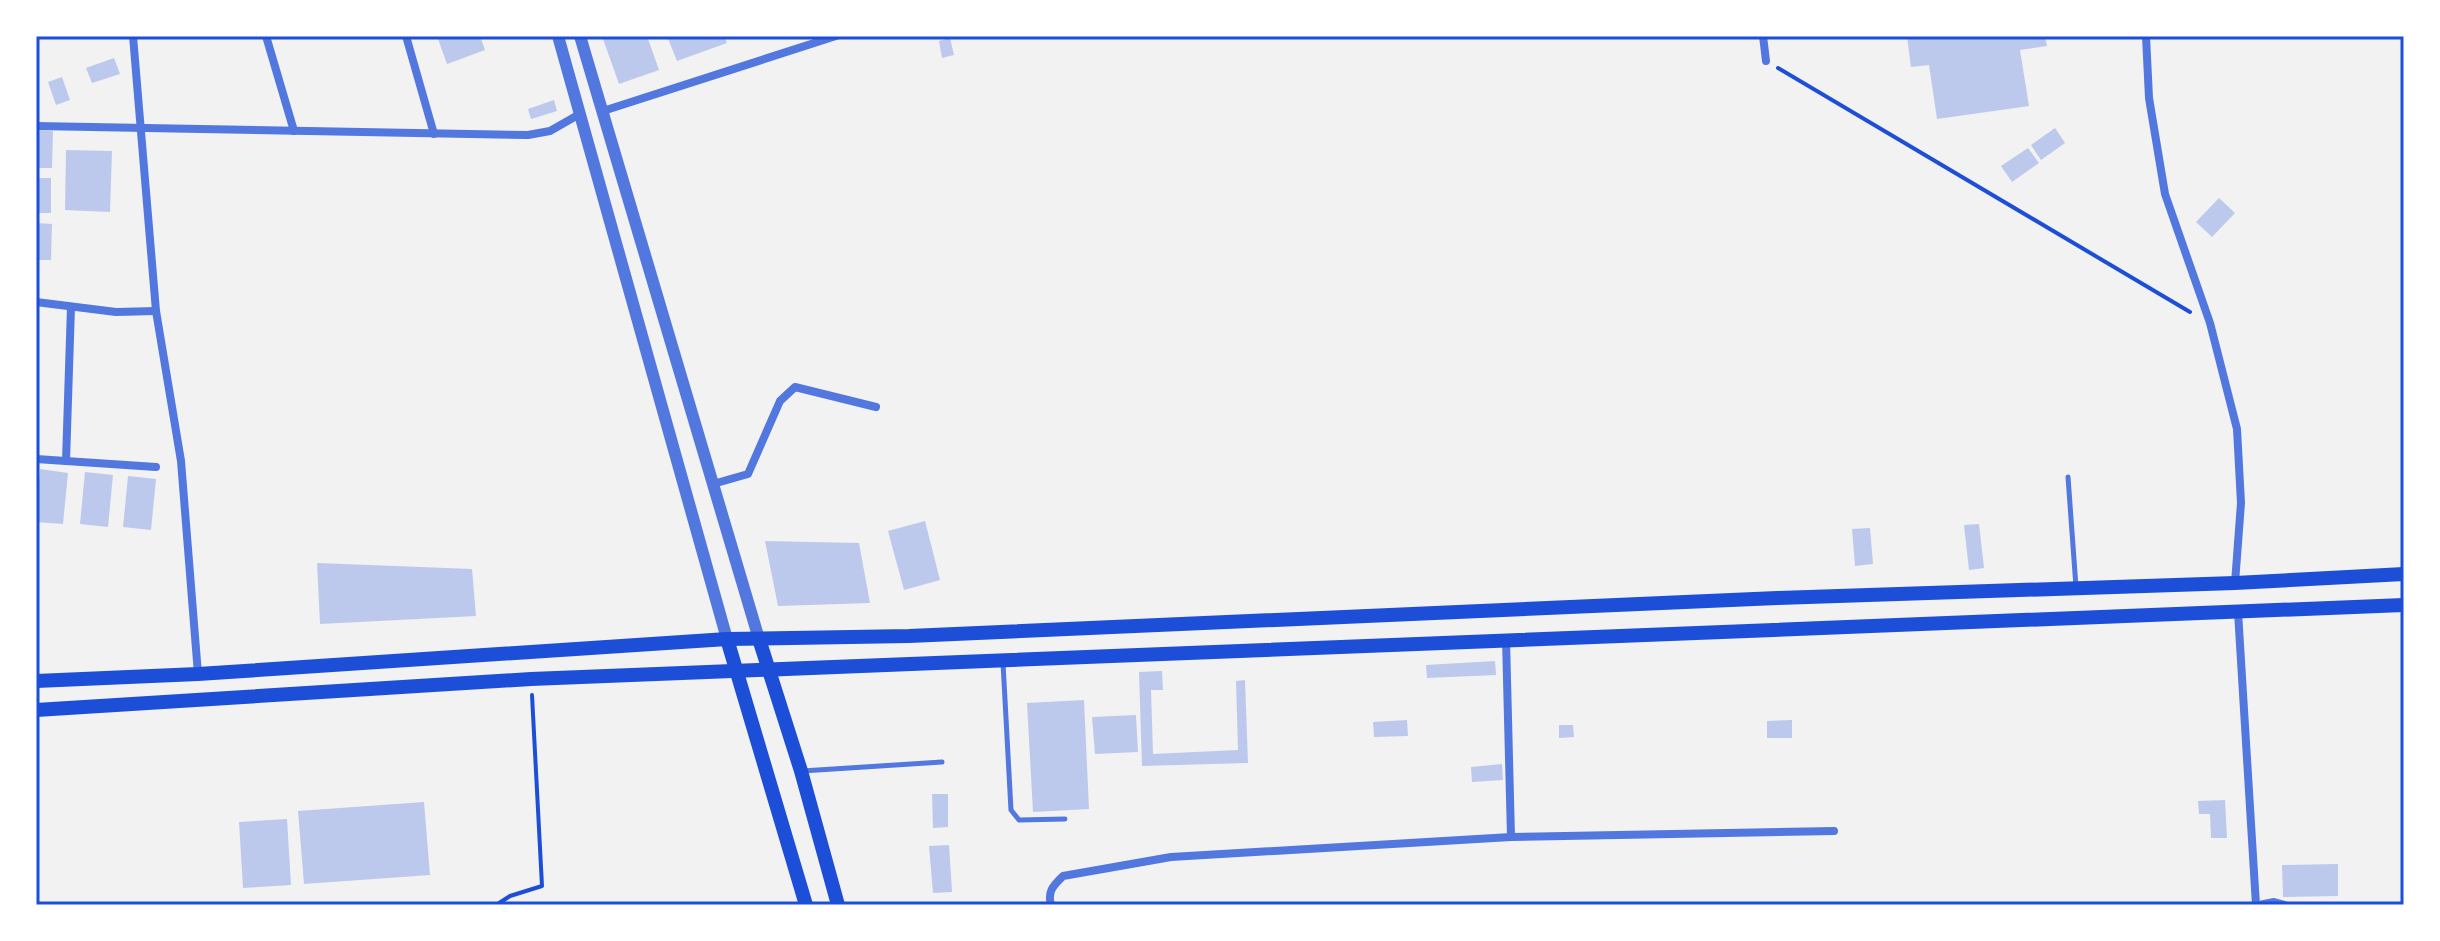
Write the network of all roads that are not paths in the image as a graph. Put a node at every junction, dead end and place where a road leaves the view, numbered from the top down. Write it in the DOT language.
graph roads {
  1 [pos="133,36"];
  2 [pos="266,36"];
  3 [pos="406,36"];
  4 [pos="558,36"];
  5 [pos="580,36"];
  6 [pos="836,36"];
  7 [pos="1763,36"];
  8 [pos="2146,36"];
  9 [pos="1766,61"];
  10 [pos="603,111"];
  11 [pos="578,115"];
  12 [pos="36,126"];
  13 [pos="140,127"];
  14 [pos="294,131"];
  15 [pos="434,134"];
  16 [pos="36,302"];
  17 [pos="71,307"];
  18 [pos="156,311"];
  19 [pos="876,407"];
  20 [pos="36,459"];
  21 [pos="66,461"];
  22 [pos="156,467"];
  23 [pos="2068,477"];
  24 [pos="713,484"];
  25 [pos="2404,574"];
  26 [pos="2235,583"];
  27 [pos="2076,588"];
  28 [pos="2404,605"];
  29 [pos="2238,612"];
  30 [pos="727,639"];
  31 [pos="759,639"];
  32 [pos="1506,639"];
  33 [pos="1003,662"];
  34 [pos="736,670"];
  35 [pos="768,671"];
  36 [pos="198,674"];
  37 [pos="36,681"];
  38 [pos="36,710"];
  39 [pos="942,762"];
  40 [pos="801,771"];
  41 [pos="1065,819"];
  42 [pos="1834,831"];
  43 [pos="1511,837"];
  44 [pos="806,905"];
  45 [pos="838,905"];
  46 [pos="1051,905"];
  47 [pos="2258,905"];
  48 [pos="2285,905"];
  1 -- 13 [label="street"];
  2 -- 14 [label="street"];
  3 -- 15 [label="street"];
  4 -- 11 [label="street"];
  5 -- 10 [label="street"];
  6 -- 10 [label="street"];
  7 -- 9 [label="street"];
  8 -- 26 [label="street"];
  10 -- 24 [label="street"];
  11 -- 15 [label="street"];
  11 -- 30 [label="street"];
  12 -- 13 [label="street"];
  13 -- 14 [label="street"];
  13 -- 18 [label="street"];
  14 -- 15 [label="street"];
  16 -- 17 [label="street"];
  17 -- 18 [label="street"];
  17 -- 21 [label="street"];
  18 -- 36 [label="street"];
  19 -- 24 [label="street"];
  20 -- 21 [label="street"];
  21 -- 22 [label="street"];
  23 -- 27 [label="lane"];
  24 -- 31 [label="street"];
  25 -- 26 [label="main road"];
  26 -- 27 [label="main road"];
  27 -- 31 [label="main road"];
  28 -- 29 [label="main road"];
  29 -- 32 [label="main road"];
  29 -- 47 [label="street"];
  30 -- 31 [label="main road"];
  30 -- 34 [label="main road"];
  30 -- 36 [label="main road"];
  31 -- 35 [label="main road"];
  32 -- 33 [label="main road"];
  32 -- 43 [label="street"];
  33 -- 35 [label="main road"];
  33 -- 41 [label="lane"];
  34 -- 35 [label="main road"];
  34 -- 38 [label="main road"];
  34 -- 44 [label="main road"];
  35 -- 40 [label="main road"];
  36 -- 37 [label="main road"];
  39 -- 40 [label="lane"];
  40 -- 45 [label="main road"];
  42 -- 43 [label="street"];
  43 -- 46 [label="street"];
  47 -- 48 [label="street"];
}
